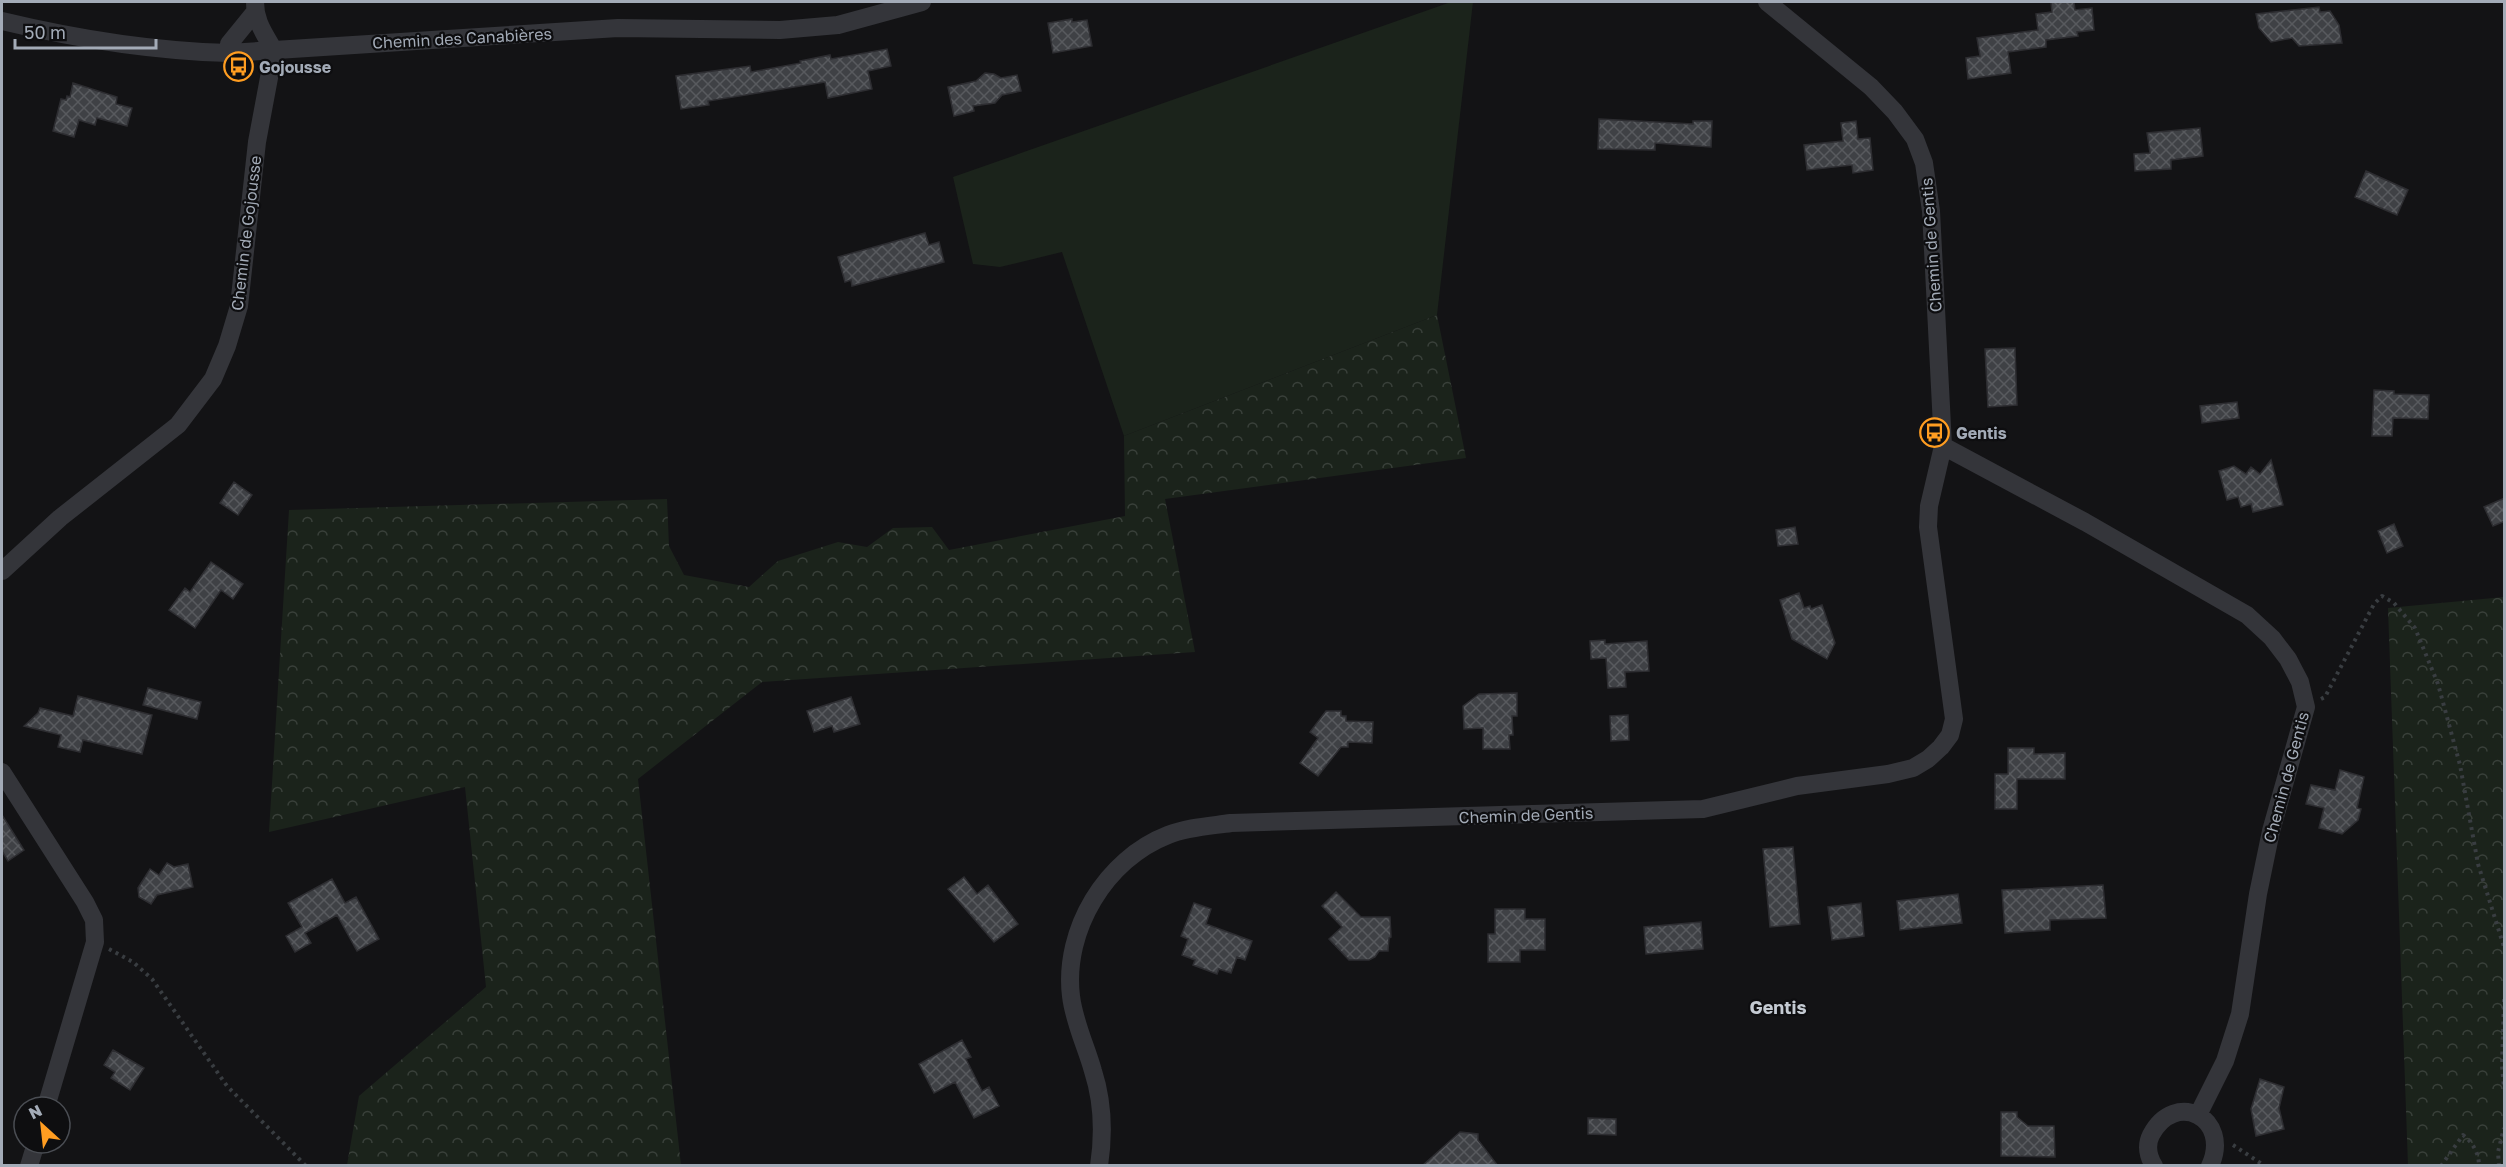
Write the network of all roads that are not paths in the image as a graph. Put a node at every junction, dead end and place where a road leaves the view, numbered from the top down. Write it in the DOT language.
graph roads {
  1 [pos="922,2"];
  2 [pos="1767,2"];
  3 [pos="255,7"];
  4 [pos="2,21"];
  5 [pos="274,51"];
  6 [pos="229,53"];
  7 [pos="1943,446"];
  8 [pos="2,571"];
  9 [pos="2,772"];
  10 [pos="50,1095"];
  11 [pos="2198,1115"];
  12 [pos="1100,1166"];
  13 [pos="2154,1166"];
  14 [pos="2210,1166"];
  1 -- 5 [label="street, Chemin des Canabières"];
  2 -- 7 [label="street, Chemin de Gentis"];
  3 -- 5 [label="street"];
  3 -- 6 [label="street"];
  4 -- 6 [label="street, Chemin des Canabières"];
  5 -- 6 [label="street, Chemin des Canabières"];
  5 -- 8 [label="street, Chemin de Gojousse"];
  7 -- 11 [label="street, Chemin de Gentis"];
  7 -- 12 [label="street, Chemin de Gentis"];
  9 -- 10 [label="street"];
  11 -- 13 [label="street"];
  11 -- 14 [label="street"];
}
